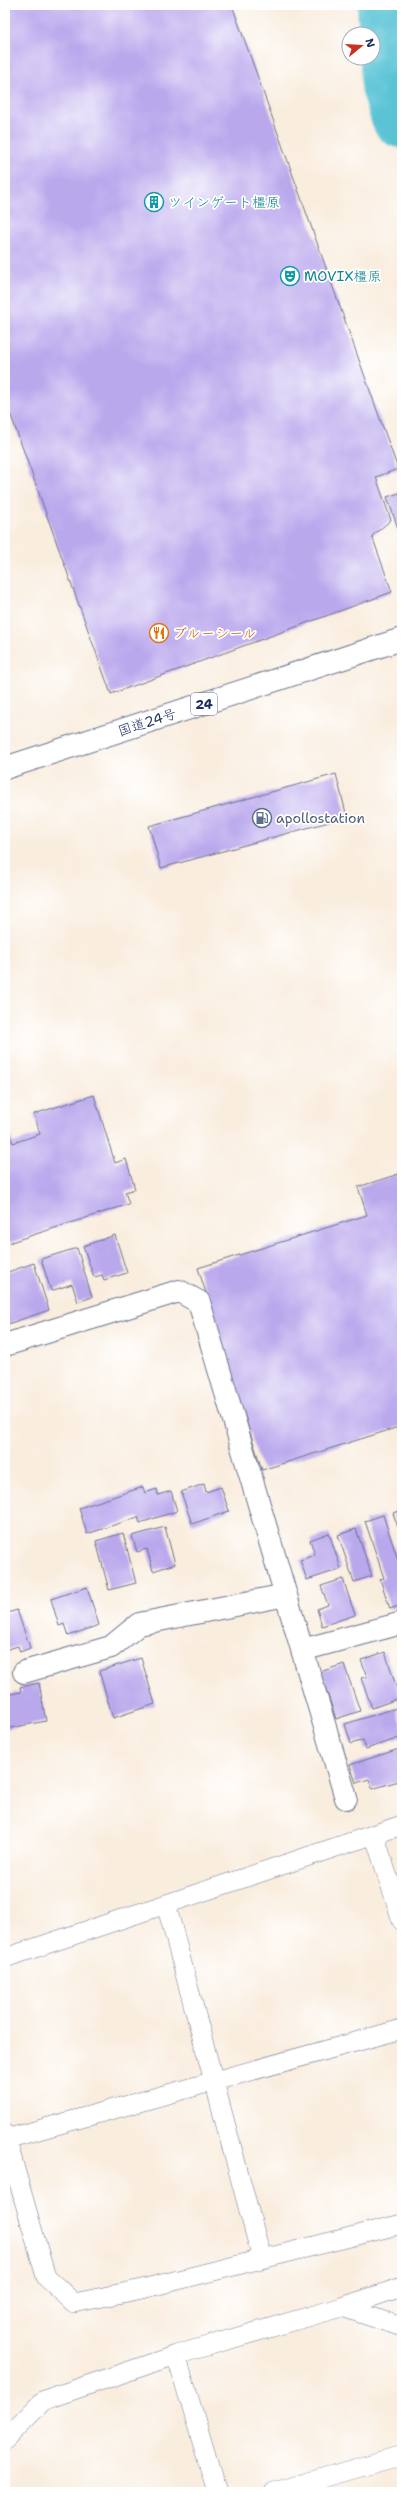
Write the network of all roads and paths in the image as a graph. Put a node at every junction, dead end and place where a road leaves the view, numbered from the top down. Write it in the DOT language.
graph roads {
  1 [pos="402,640"];
  2 [pos="5,768"];
  3 [pos="5,1345"];
  4 [pos="286,1595"];
  5 [pos="402,1623"];
  6 [pos="302,1650"];
  7 [pos="24,1672"];
  8 [pos="346,1798"];
  9 [pos="402,1825"];
  10 [pos="374,1834"];
  11 [pos="166,1904"];
  12 [pos="402,1921"];
  13 [pos="5,1958"];
  14 [pos="402,2029"];
  15 [pos="214,2081"];
  16 [pos="6,2136"];
  17 [pos="402,2224"];
  18 [pos="262,2259"];
  19 [pos="402,2287"];
  20 [pos="342,2307"];
  21 [pos="402,2327"];
  22 [pos="176,2355"];
  23 [pos="5,2440"];
  24 [pos="402,2455"];
  25 [pos="217,2492"];
  26 [pos="274,2492"];
  1 -- 2 [label="main road, 国道24号 / 24"];
  3 -- 4 [label="main road"];
  4 -- 6 [label="main road"];
  4 -- 7 [label="main road"];
  5 -- 6 [label="main road"];
  6 -- 8 [label="main road"];
  9 -- 10 [label="lane"];
  10 -- 11 [label="lane"];
  10 -- 12 [label="lane"];
  11 -- 13 [label="lane"];
  11 -- 15 [label="lane"];
  14 -- 15 [label="lane"];
  15 -- 16 [label="lane"];
  15 -- 18 [label="lane"];
  16 -- 18 [label="lane"];
  17 -- 18 [label="lane"];
  19 -- 20 [label="lane"];
  20 -- 21 [label="lane"];
  20 -- 22 [label="lane"];
  22 -- 23 [label="lane"];
  22 -- 25 [label="lane"];
  24 -- 26 [label="lane"];
}
